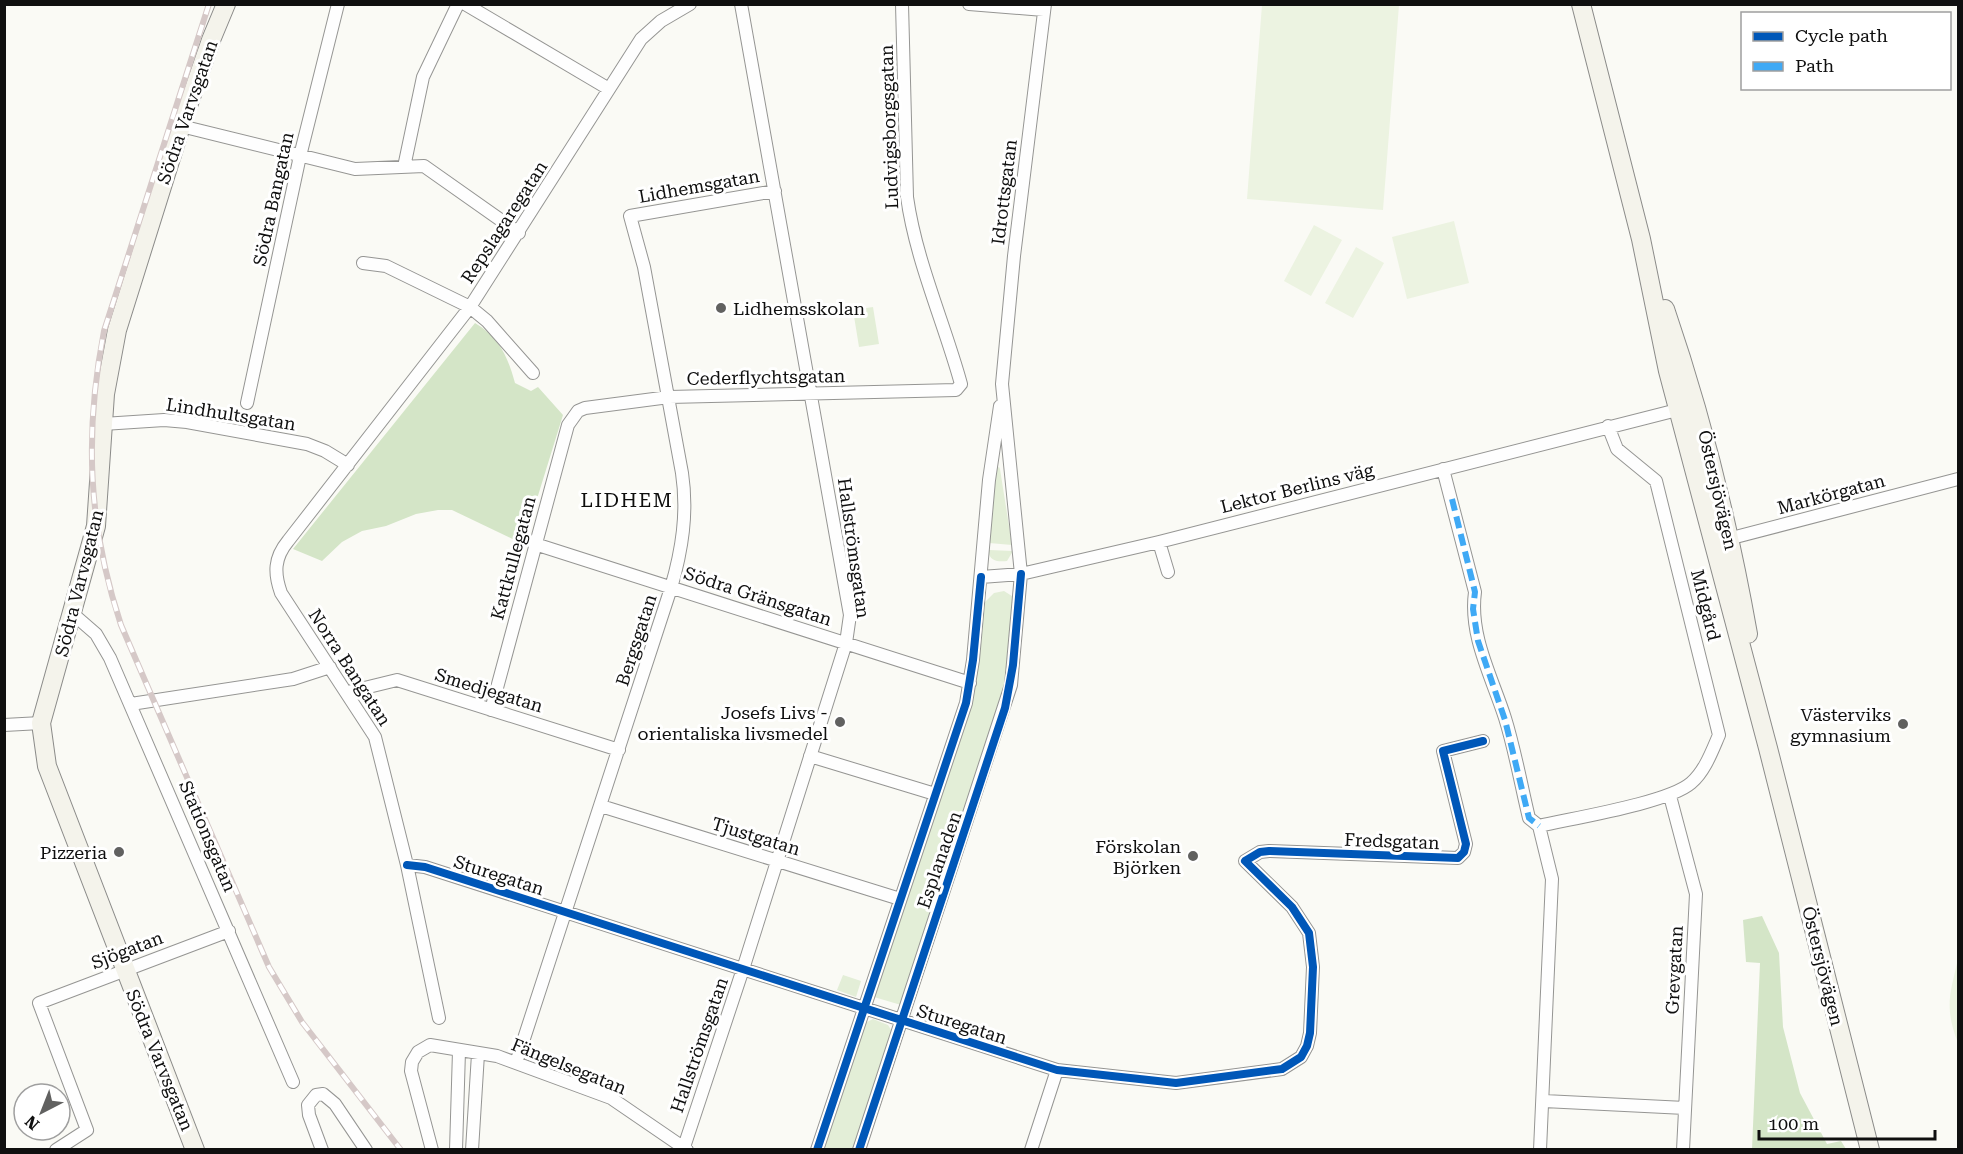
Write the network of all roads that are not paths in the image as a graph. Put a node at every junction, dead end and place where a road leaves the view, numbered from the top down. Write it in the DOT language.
graph roads {
  1 [pos="226,4"];
  2 [pos="338,4"];
  3 [pos="458,4"];
  4 [pos="465,4"];
  5 [pos="690,4"];
  6 [pos="741,4"];
  7 [pos="902,4"];
  8 [pos="969,4"];
  9 [pos="1581,4"];
  10 [pos="1045,7"];
  11 [pos="609,89"];
  12 [pos="182,126"];
  13 [pos="300,156"];
  14 [pos="404,166"];
  15 [pos="775,191"];
  16 [pos="630,216"];
  17 [pos="519,233"];
  18 [pos="1641,239"];
  19 [pos="363,263"];
  20 [pos="470,307"];
  21 [pos="533,373"];
  22 [pos="961,384"];
  23 [pos="1002,386"];
  24 [pos="812,395"];
  25 [pos="669,397"];
  26 [pos="247,403"];
  27 [pos="1697,405"];
  28 [pos="1678,410"];
  29 [pos="572,417"];
  30 [pos="103,424"];
  31 [pos="1608,426"];
  32 [pos="348,465"];
  33 [pos="1443,469"];
  34 [pos="1959,479"];
  35 [pos="1730,538"];
  36 [pos="1159,542"];
  37 [pos="1712,543"];
  38 [pos="535,544"];
  39 [pos="1168,572"];
  40 [pos="1021,574"];
  41 [pos="981,577"];
  42 [pos="671,588"];
  43 [pos="73,614"];
  44 [pos="846,643"];
  45 [pos="330,668"];
  46 [pos="970,683"];
  47 [pos="348,692"];
  48 [pos="132,705"];
  49 [pos="491,710"];
  50 [pos="41,723"];
  51 [pos="4,725"];
  52 [pos="1483,741"];
  53 [pos="1768,748"];
  54 [pos="619,750"];
  55 [pos="810,756"];
  56 [pos="935,794"];
  57 [pos="1670,796"];
  58 [pos="601,806"];
  59 [pos="1539,826"];
  60 [pos="776,861"];
  61 [pos="1245,861"];
  62 [pos="407,865"];
  63 [pos="900,899"];
  64 [pos="566,912"];
  65 [pos="229,931"];
  66 [pos="743,969"];
  67 [pos="125,971"];
  68 [pos="864,1008"];
  69 [pos="439,1018"];
  70 [pos="901,1020"];
  71 [pos="459,1051"];
  72 [pos="478,1054"];
  73 [pos="516,1063"];
  74 [pos="1057,1070"];
  75 [pos="293,1082"];
  76 [pos="1544,1101"];
  77 [pos="1685,1108"];
  78 [pos="56,1149"];
  79 [pos="195,1149"];
  80 [pos="322,1149"];
  81 [pos="366,1149"];
  82 [pos="432,1149"];
  83 [pos="456,1149"];
  84 [pos="472,1149"];
  85 [pos="684,1149"];
  86 [pos="817,1149"];
  87 [pos="859,1149"];
  88 [pos="1031,1149"];
  89 [pos="1540,1149"];
  90 [pos="1683,1149"];
  91 [pos="1870,1149"];
  1 -- 12 [label="main road, Södra Varvsgatan"];
  2 -- 13 [label="street, Södra Bangatan"];
  3 -- 14 [label="street"];
  4 -- 11 [label="street"];
  5 -- 11 [label="street, Repslagaregatan"];
  6 -- 15 [label="street, Hallströmsgatan"];
  7 -- 22 [label="street, Ludvigsborgsgatan"];
  8 -- 10 [label="street"];
  9 -- 18 [label="main road, Östersjövägen"];
  10 -- 23 [label="street, Idrottsgatan"];
  11 -- 17 [label="street, Repslagaregatan"];
  12 -- 13 [label="street"];
  12 -- 30 [label="main road, Södra Varvsgatan"];
  13 -- 14 [label="street"];
  13 -- 26 [label="street, Södra Bangatan"];
  14 -- 17 [label="street"];
  15 -- 16 [label="street, Lidhemsgatan"];
  15 -- 24 [label="street, Hallströmsgatan"];
  16 -- 25 [label="street, Bergsgatan"];
  17 -- 20 [label="street, Repslagaregatan"];
  18 -- 27 [label="main road, Östersjövägen"];
  18 -- 28 [label="main road, Östersjövägen"];
  19 -- 20 [label="street"];
  20 -- 21 [label="street"];
  20 -- 32 [label="street, Repslagaregatan"];
  22 -- 24 [label="street, Cederflychtsgatan"];
  23 -- 40 [label="street, Esplanaden"];
  23 -- 41 [label="street, Esplanaden"];
  24 -- 25 [label="street, Cederflychtsgatan"];
  24 -- 44 [label="street, Hallströmsgatan"];
  25 -- 29 [label="street, Cederflychtsgatan"];
  25 -- 42 [label="street, Bergsgatan"];
  27 -- 28 [label="street, Lektor Berlins väg"];
  27 -- 35 [label="main road, Östersjövägen"];
  28 -- 31 [label="street, Lektor Berlins väg"];
  28 -- 37 [label="main road, Östersjövägen"];
  29 -- 38 [label="street, Kattkullegatan"];
  30 -- 32 [label="street, Lindhultsgatan"];
  30 -- 43 [label="main road, Södra Varvsgatan"];
  31 -- 33 [label="street, Lektor Berlins väg"];
  31 -- 57 [label="street, Midgård"];
  32 -- 45 [label="street, Norra Bangatan"];
  33 -- 36 [label="street, Lektor Berlins väg"];
  33 -- 59 [label="street"];
  34 -- 35 [label="street, Markörgatan"];
  35 -- 37 [label="street, Markörgatan"];
  35 -- 53 [label="main road, Östersjövägen"];
  36 -- 39 [label="street"];
  36 -- 40 [label="street, Lektor Berlins väg"];
  37 -- 53 [label="main road, Östersjövägen"];
  38 -- 42 [label="street, Södra Gränsgatan"];
  38 -- 49 [label="street, Kattkullegatan"];
  40 -- 41 [label="street, Lektor Berlins väg"];
  40 -- 70 [label="street, Esplanaden"];
  41 -- 46 [label="street, Esplanaden"];
  42 -- 44 [label="street, Södra Gränsgatan"];
  42 -- 54 [label="street, Bergsgatan"];
  43 -- 48 [label="street, Stationsgatan"];
  43 -- 50 [label="main road, Södra Varvsgatan"];
  44 -- 46 [label="street, Södra Gränsgatan"];
  44 -- 55 [label="street, Hallströmsgatan"];
  45 -- 47 [label="street, Norra Bangatan"];
  45 -- 48 [label="street"];
  46 -- 56 [label="street, Esplanaden"];
  47 -- 49 [label="street, Smedjegatan"];
  47 -- 62 [label="street, Norra Bangatan"];
  48 -- 65 [label="street, Stationsgatan"];
  49 -- 54 [label="street, Smedjegatan"];
  50 -- 51 [label="street"];
  50 -- 67 [label="main road, Södra Varvsgatan"];
  52 -- 61 [label="street, Fredsgatan"];
  53 -- 91 [label="main road, Östersjövägen"];
  54 -- 58 [label="street, Bergsgatan"];
  55 -- 56 [label="street"];
  55 -- 60 [label="street, Hallströmsgatan"];
  56 -- 63 [label="street, Esplanaden"];
  57 -- 59 [label="street"];
  57 -- 77 [label="street, Grevgatan"];
  58 -- 60 [label="street, Tjustgatan"];
  58 -- 64 [label="street, Bergsgatan"];
  59 -- 76 [label="street"];
  60 -- 63 [label="street, Tjustgatan"];
  60 -- 66 [label="street, Hallströmsgatan"];
  61 -- 74 [label="street, Sturegatan"];
  62 -- 64 [label="street, Sturegatan"];
  62 -- 69 [label="street, Norra Bangatan"];
  63 -- 68 [label="street, Esplanaden"];
  64 -- 66 [label="street, Sturegatan"];
  64 -- 73 [label="street, Bergsgatan"];
  65 -- 67 [label="street, Sjögatan"];
  65 -- 75 [label="street, Stationsgatan"];
  66 -- 68 [label="street, Sturegatan"];
  66 -- 85 [label="street, Hallströmsgatan"];
  67 -- 78 [label="street, Sjögatan"];
  67 -- 79 [label="main road, Södra Varvsgatan"];
  68 -- 70 [label="street, Sturegatan"];
  68 -- 86 [label="street, Esplanaden"];
  70 -- 74 [label="street, Sturegatan"];
  70 -- 87 [label="street, Esplanaden"];
  71 -- 72 [label="street, Fängelsegatan"];
  71 -- 82 [label="street, Fängelsegatan"];
  71 -- 83 [label="street"];
  72 -- 73 [label="street, Fängelsegatan"];
  72 -- 84 [label="street"];
  73 -- 85 [label="street, Fängelsegatan"];
  74 -- 88 [label="street"];
  76 -- 77 [label="street"];
  76 -- 89 [label="street"];
  77 -- 90 [label="street, Grevgatan"];
  80 -- 81 [label="street"];
}
